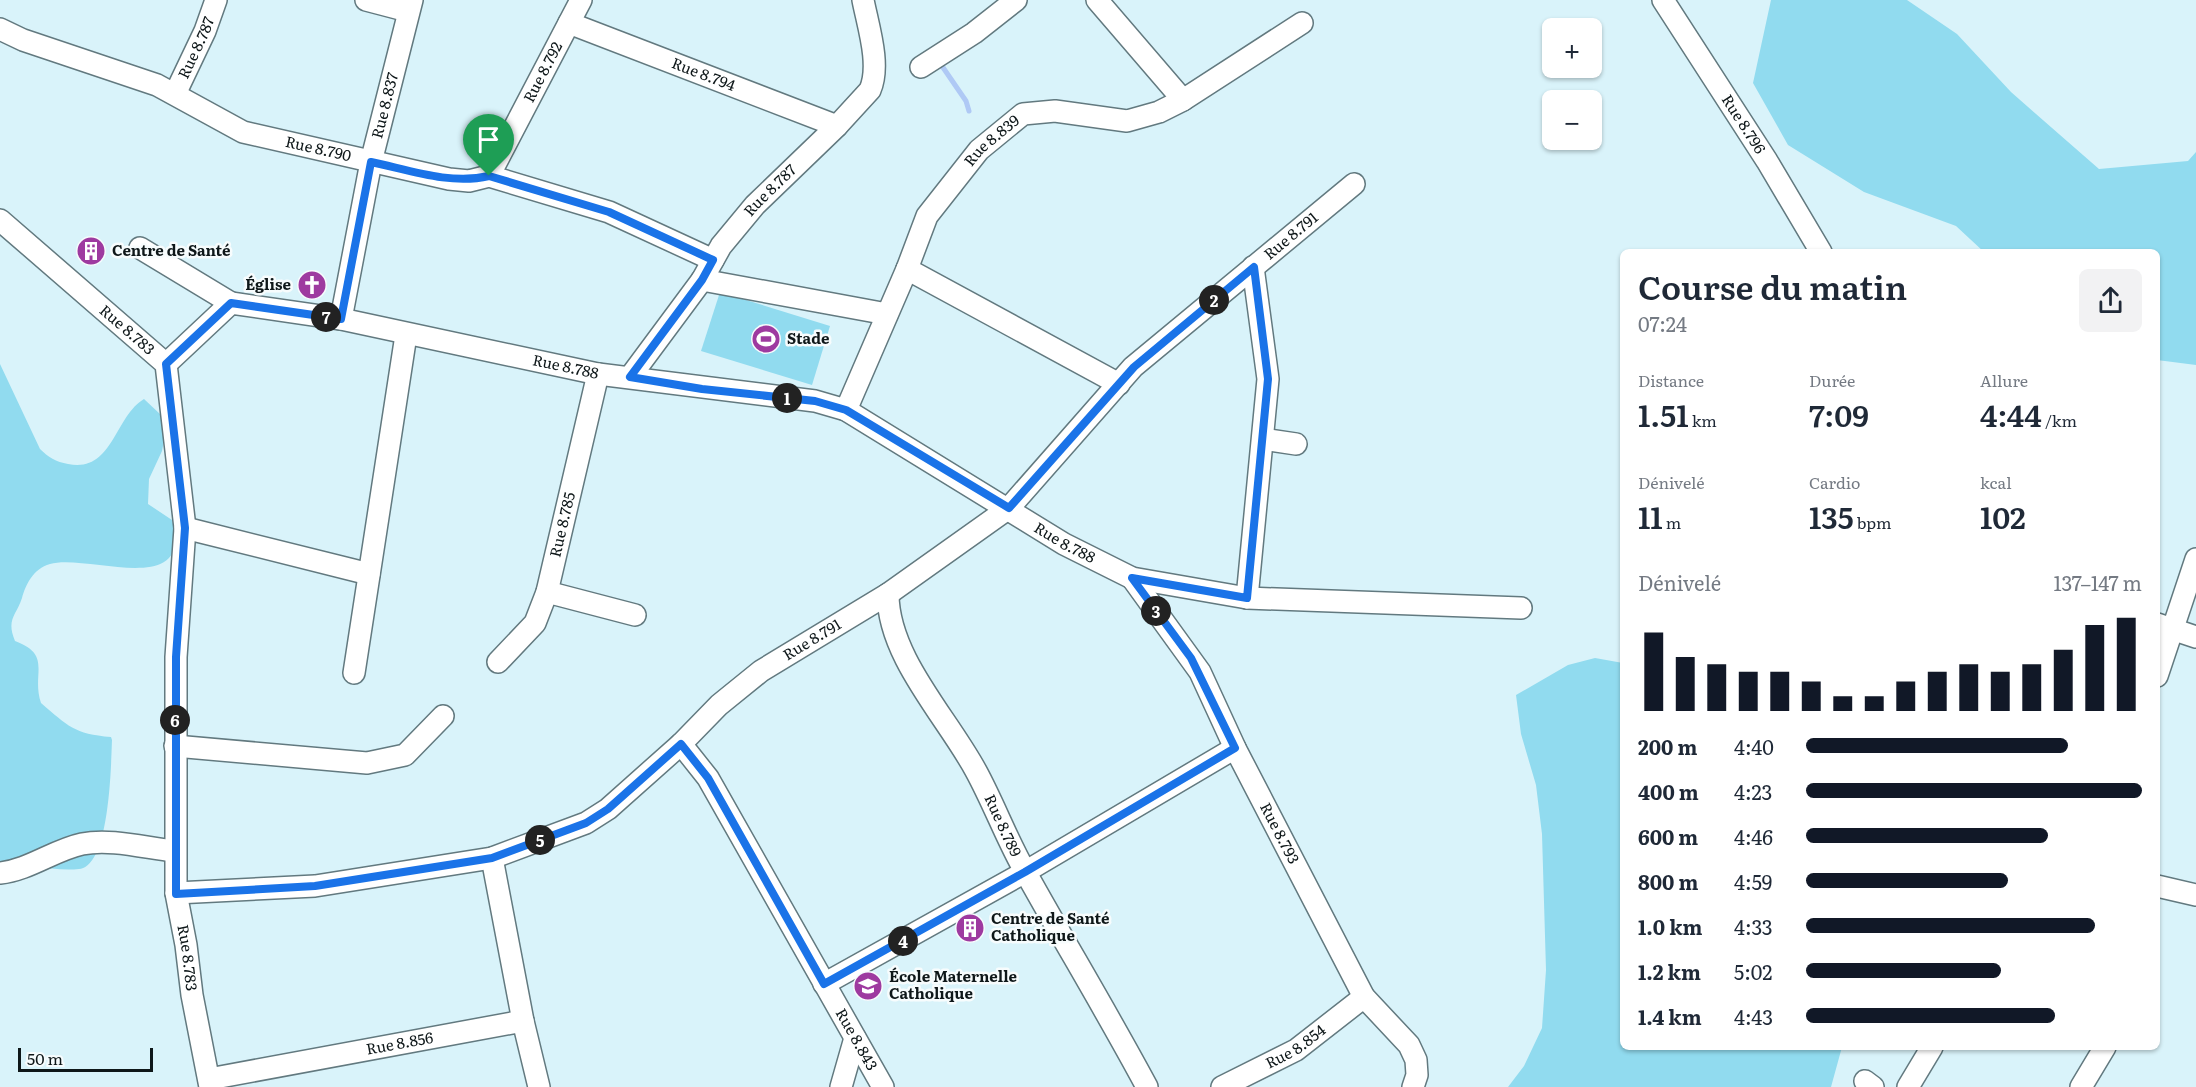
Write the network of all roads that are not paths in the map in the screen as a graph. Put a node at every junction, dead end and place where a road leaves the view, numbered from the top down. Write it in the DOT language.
graph roads {
  1 [pos="216,0"];
  2 [pos="366,0"];
  3 [pos="581,0"];
  4 [pos="863,0"];
  5 [pos="1016,0"];
  6 [pos="1097,0"];
  7 [pos="1663,0"];
  8 [pos="410,6"];
  9 [pos="569,23"];
  10 [pos="1302,23"];
  11 [pos="0,29"];
  12 [pos="921,67"];
  13 [pos="175,94"];
  14 [pos="1183,100"];
  15 [pos="837,126"];
  16 [pos="371,162"];
  17 [pos="489,176"];
  18 [pos="1354,184"];
  19 [pos="0,220"];
  20 [pos="140,249"];
  21 [pos="1819,249"];
  22 [pos="713,260"];
  23 [pos="1254,267"];
  24 [pos="907,270"];
  25 [pos="702,280"];
  26 [pos="231,303"];
  27 [pos="887,314"];
  28 [pos="341,319"];
  29 [pos="406,335"];
  30 [pos="166,364"];
  31 [pos="598,374"];
  32 [pos="630,377"];
  33 [pos="1119,384"];
  34 [pos="846,410"];
  35 [pos="1263,439"];
  36 [pos="1296,444"];
  37 [pos="1009,508"];
  38 [pos="185,528"];
  39 [pos="2196,559"];
  40 [pos="369,574"];
  41 [pos="1132,578"];
  42 [pos="547,592"];
  43 [pos="888,594"];
  44 [pos="1247,598"];
  45 [pos="1521,608"];
  46 [pos="635,615"];
  47 [pos="2164,627"];
  48 [pos="2196,637"];
  49 [pos="2160,655"];
  50 [pos="498,662"];
  51 [pos="354,673"];
  52 [pos="443,716"];
  53 [pos="681,744"];
  54 [pos="175,746"];
  55 [pos="1235,748"];
  56 [pos="174,851"];
  57 [pos="492,858"];
  58 [pos="1025,872"];
  59 [pos="0,873"];
  60 [pos="2160,887"];
  61 [pos="176,894"];
  62 [pos="2196,895"];
  63 [pos="824,984"];
  64 [pos="1364,997"];
  65 [pos="523,1021"];
  66 [pos="855,1038"];
  67 [pos="1930,1050"];
  68 [pos="2104,1050"];
  69 [pos="210,1083"];
  70 [pos="539,1087"];
  71 [pos="841,1087"];
  72 [pos="883,1087"];
  73 [pos="1147,1087"];
  74 [pos="1222,1087"];
  75 [pos="1413,1087"];
  76 [pos="1908,1087"];
  77 [pos="2081,1087"];
  1 -- 13 [label="street, Rue 8.787"];
  2 -- 8 [label="street"];
  3 -- 9 [label="street, Rue 8.792"];
  4 -- 15 [label="street, Rue 8.787"];
  5 -- 12 [label="street"];
  6 -- 14 [label="street"];
  7 -- 21 [label="street, Rue 8.796"];
  8 -- 16 [label="street, Rue 8.837"];
  9 -- 15 [label="street, Rue 8.794"];
  9 -- 17 [label="street, Rue 8.792"];
  10 -- 14 [label="street, Rue 8.839"];
  11 -- 13 [label="street, Rue 8.790"];
  13 -- 16 [label="street, Rue 8.790"];
  14 -- 24 [label="street, Rue 8.839"];
  15 -- 22 [label="street, Rue 8.787"];
  16 -- 17 [label="street, Rue 8.790"];
  16 -- 28 [label="street, Rue 8.837"];
  17 -- 22 [label="street, Rue 8.790"];
  18 -- 23 [label="street, Rue 8.791"];
  19 -- 30 [label="street, Rue 8.783"];
  20 -- 26 [label="street"];
  22 -- 25 [label="street, Rue 8.787"];
  23 -- 33 [label="street, Rue 8.791"];
  23 -- 35 [label="street"];
  24 -- 27 [label="street, Rue 8.839"];
  24 -- 33 [label="street"];
  25 -- 27 [label="street"];
  25 -- 32 [label="street, Rue 8.787"];
  26 -- 28 [label="street, Rue 8.788"];
  26 -- 30 [label="street"];
  27 -- 34 [label="street, Rue 8.839"];
  28 -- 29 [label="street, Rue 8.788"];
  29 -- 31 [label="street, Rue 8.788"];
  29 -- 40 [label="street"];
  30 -- 38 [label="street, Rue 8.783"];
  31 -- 32 [label="street, Rue 8.788"];
  31 -- 42 [label="street, Rue 8.785"];
  32 -- 34 [label="street, Rue 8.788"];
  33 -- 37 [label="street, Rue 8.791"];
  34 -- 37 [label="street, Rue 8.788"];
  35 -- 36 [label="street"];
  35 -- 44 [label="street"];
  37 -- 41 [label="street, Rue 8.788"];
  37 -- 43 [label="street, Rue 8.791"];
  38 -- 40 [label="street"];
  38 -- 54 [label="street, Rue 8.783"];
  39 -- 47 [label="street"];
  40 -- 51 [label="street"];
  41 -- 44 [label="street, Rue 8.788"];
  41 -- 55 [label="street, Rue 8.793"];
  42 -- 46 [label="street"];
  42 -- 50 [label="street, Rue 8.785"];
  43 -- 53 [label="street, Rue 8.791"];
  43 -- 58 [label="street, Rue 8.789"];
  44 -- 45 [label="street, Rue 8.788"];
  47 -- 48 [label="street"];
  47 -- 49 [label="street"];
  52 -- 54 [label="street"];
  53 -- 57 [label="street, Rue 8.791"];
  53 -- 63 [label="street, Rue 8.843"];
  54 -- 56 [label="street, Rue 8.783"];
  55 -- 58 [label="street"];
  55 -- 64 [label="street, Rue 8.793"];
  56 -- 59 [label="street"];
  56 -- 61 [label="street, Rue 8.783"];
  57 -- 61 [label="street, Rue 8.791"];
  57 -- 65 [label="street"];
  58 -- 63 [label="street"];
  58 -- 73 [label="street, Rue 8.789"];
  60 -- 62 [label="street"];
  61 -- 69 [label="street, Rue 8.783"];
  63 -- 66 [label="street, Rue 8.843"];
  64 -- 74 [label="street, Rue 8.854"];
  64 -- 75 [label="street, Rue 8.793"];
  65 -- 69 [label="street, Rue 8.856"];
  65 -- 70 [label="street"];
  66 -- 71 [label="street"];
  66 -- 72 [label="street, Rue 8.843"];
  67 -- 76 [label="street"];
  68 -- 77 [label="street"];
}
